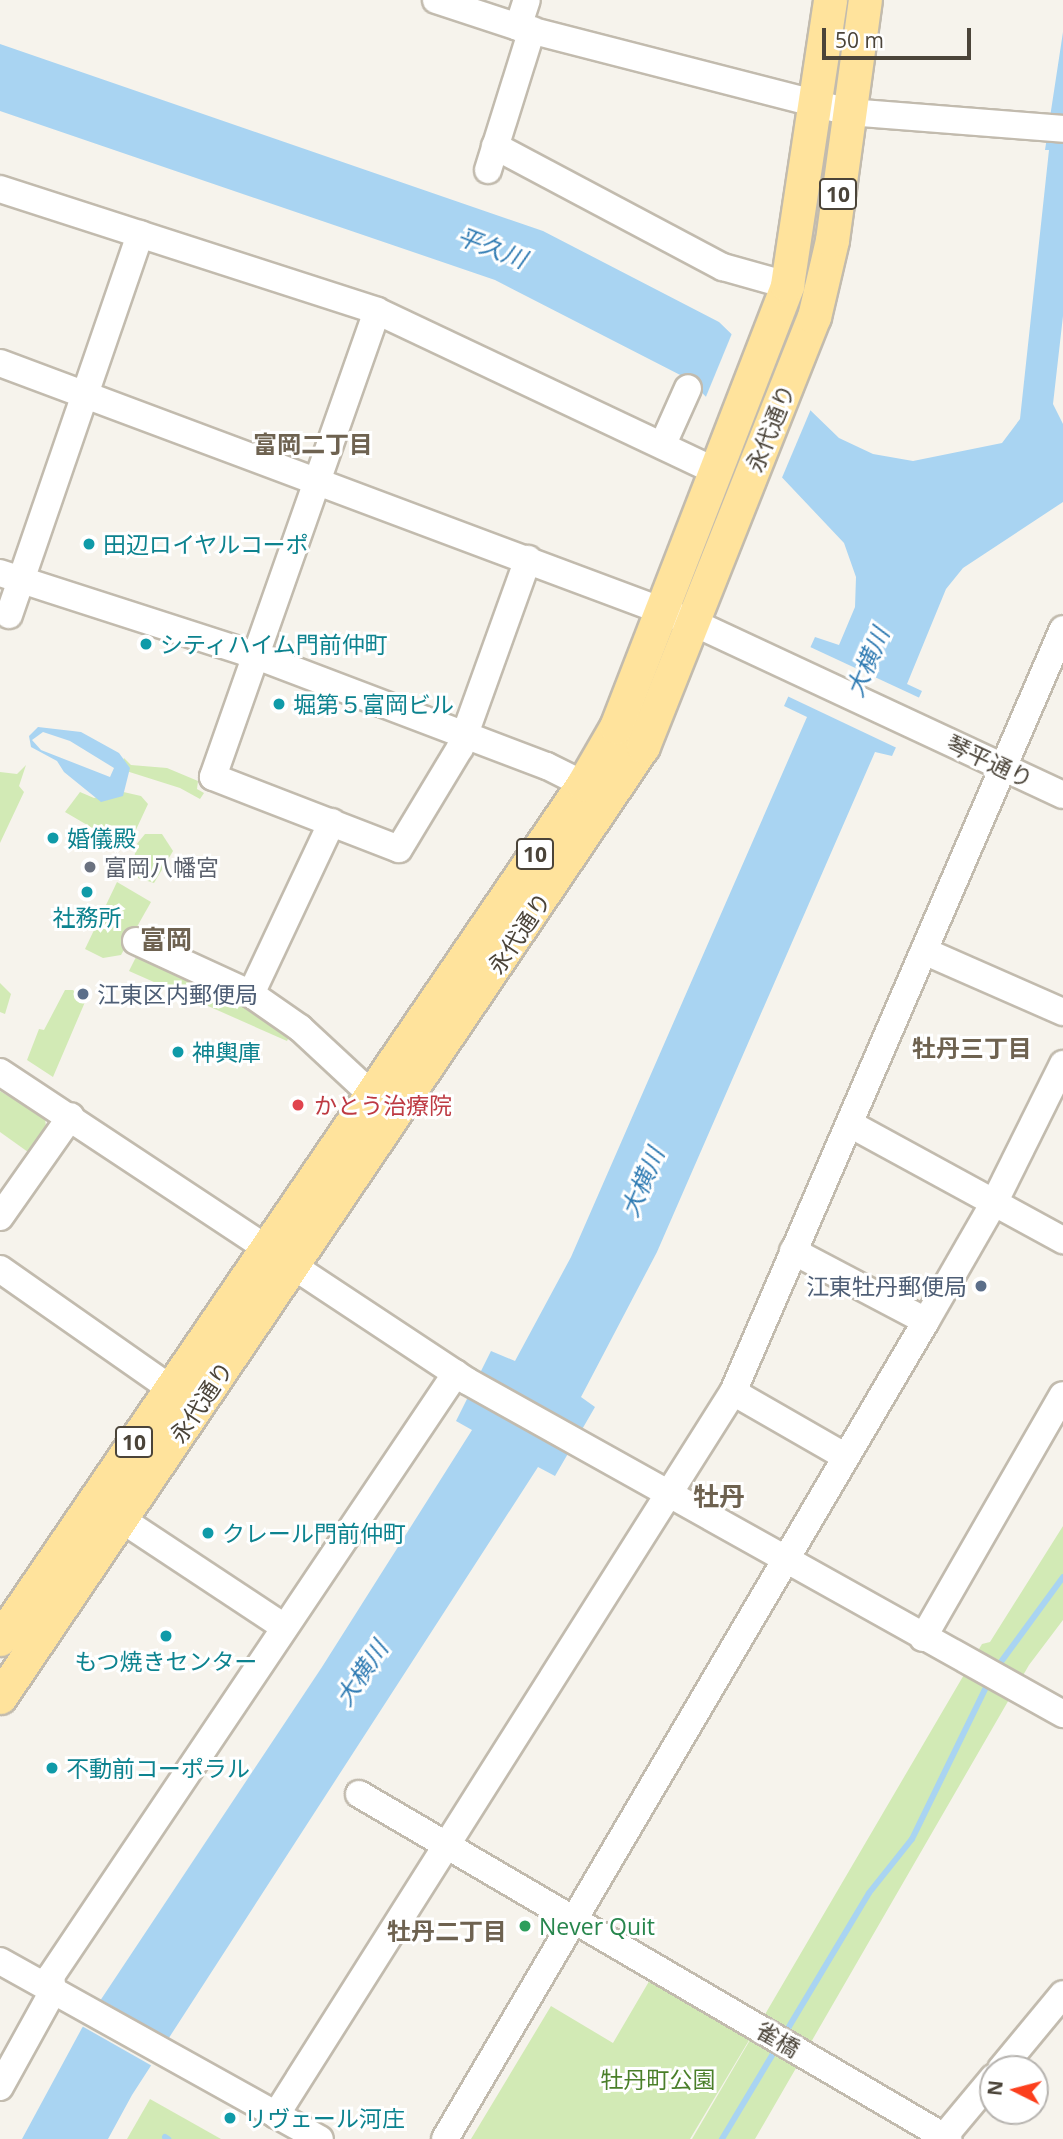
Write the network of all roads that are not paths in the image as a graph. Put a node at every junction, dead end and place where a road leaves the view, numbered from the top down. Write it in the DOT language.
graph roads {
  1 [pos="438,0"];
  2 [pos="527,0"];
  3 [pos="830,0"];
  4 [pos="865,0"];
  5 [pos="525,28"];
  6 [pos="815,100"];
  7 [pos="849,112"];
  8 [pos="1051,129"];
  9 [pos="0,189"];
  10 [pos="140,234"];
  11 [pos="787,285"];
  12 [pos="377,311"];
  13 [pos="0,363"];
  14 [pos="688,388"];
  15 [pos="87,395"];
  16 [pos="663,444"];
  17 [pos="714,470"];
  18 [pos="318,480"];
  19 [pos="528,559"];
  20 [pos="10,577"];
  21 [pos="9,615"];
  22 [pos="677,616"];
  23 [pos="1063,629"];
  24 [pos="257,656"];
  25 [pos="466,734"];
  26 [pos="1004,766"];
  27 [pos="583,784"];
  28 [pos="1063,795"];
  29 [pos="331,822"];
  30 [pos="136,941"];
  31 [pos="924,951"];
  32 [pos="251,994"];
  33 [pos="1063,1012"];
  34 [pos="1063,1064"];
  35 [pos="0,1072"];
  36 [pos="371,1094"];
  37 [pos="71,1116"];
  38 [pos="850,1124"];
  39 [pos="995,1201"];
  40 [pos="0,1217"];
  41 [pos="1063,1240"];
  42 [pos="267,1245"];
  43 [pos="793,1251"];
  44 [pos="295,1263"];
  45 [pos="0,1269"];
  46 [pos="926,1321"];
  47 [pos="462,1377"];
  48 [pos="170,1388"];
  49 [pos="733,1392"];
  50 [pos="1063,1395"];
  51 [pos="846,1457"];
  52 [pos="668,1492"];
  53 [pos="121,1519"];
  54 [pos="785,1561"];
  55 [pos="285,1628"];
  56 [pos="922,1638"];
  57 [pos="0,1639"];
  58 [pos="0,1697"];
  59 [pos="1063,1714"];
  60 [pos="359,1794"];
  61 [pos="446,1845"];
  62 [pos="574,1919"];
  63 [pos="0,1961"];
  64 [pos="52,1991"];
  65 [pos="1063,1994"];
  66 [pos="1013,2055"];
  67 [pos="0,2087"];
  68 [pos="979,2096"];
  69 [pos="276,2115"];
  70 [pos="945,2138"];
  71 [pos="320,2139"];
  72 [pos="444,2139"];
  1 -- 5 [label="street"];
  2 -- 5 [label="street"];
  3 -- 6 [label="main road, 永代通り / 10"];
  4 -- 7 [label="main road, 永代通り / 10"];
  5 -- 6 [label="street"];
  5 -- 11 [label="street"];
  6 -- 7 [label="street"];
  6 -- 11 [label="main road, 永代通り / 10"];
  7 -- 8 [label="street"];
  7 -- 22 [label="main road, 永代通り / 10"];
  9 -- 10 [label="street"];
  10 -- 12 [label="street"];
  10 -- 15 [label="street"];
  11 -- 17 [label="main road, 永代通り / 10"];
  12 -- 16 [label="street"];
  12 -- 18 [label="street"];
  13 -- 15 [label="street, 琴平通り"];
  14 -- 16 [label="street"];
  15 -- 18 [label="street, 琴平通り"];
  15 -- 20 [label="street"];
  16 -- 17 [label="street"];
  17 -- 22 [label="main road, 永代通り / 10"];
  18 -- 19 [label="street, 琴平通り"];
  18 -- 24 [label="street"];
  19 -- 22 [label="street, 琴平通り"];
  19 -- 25 [label="street"];
  20 -- 21 [label="street"];
  20 -- 24 [label="street"];
  22 -- 26 [label="street, 琴平通り"];
  22 -- 27 [label="main road, 永代通り / 10"];
  22 -- 44 [label="main road, 永代通り / 10"];
  23 -- 26 [label="street"];
  24 -- 25 [label="street"];
  24 -- 29 [label="street"];
  25 -- 27 [label="street"];
  25 -- 29 [label="street"];
  26 -- 28 [label="street, 琴平通り"];
  26 -- 31 [label="street"];
  27 -- 36 [label="main road, 永代通り / 10"];
  29 -- 32 [label="street"];
  30 -- 32 [label="street"];
  31 -- 33 [label="street"];
  31 -- 38 [label="street"];
  32 -- 36 [label="street"];
  34 -- 39 [label="street"];
  35 -- 37 [label="street"];
  36 -- 42 [label="main road, 永代通り / 10"];
  37 -- 40 [label="street"];
  37 -- 42 [label="street"];
  38 -- 39 [label="street"];
  38 -- 43 [label="street"];
  39 -- 41 [label="street"];
  39 -- 46 [label="street"];
  42 -- 44 [label="street"];
  42 -- 48 [label="main road, 永代通り / 10"];
  43 -- 46 [label="street"];
  43 -- 49 [label="street"];
  44 -- 47 [label="street"];
  44 -- 53 [label="main road, 永代通り / 10"];
  45 -- 48 [label="street"];
  46 -- 51 [label="street"];
  47 -- 52 [label="street"];
  47 -- 55 [label="street"];
  48 -- 57 [label="main road, 永代通り / 10"];
  49 -- 51 [label="street"];
  49 -- 52 [label="street"];
  50 -- 56 [label="street"];
  51 -- 54 [label="street"];
  52 -- 54 [label="street"];
  52 -- 61 [label="street"];
  53 -- 55 [label="street"];
  53 -- 58 [label="main road, 永代通り / 10"];
  54 -- 56 [label="street"];
  54 -- 62 [label="street"];
  55 -- 64 [label="street"];
  56 -- 59 [label="street"];
  60 -- 61 [label="street, 雀橋"];
  61 -- 62 [label="street, 雀橋"];
  61 -- 69 [label="street"];
  62 -- 70 [label="street, 雀橋"];
  62 -- 72 [label="street"];
  63 -- 64 [label="street"];
  64 -- 67 [label="street"];
  64 -- 69 [label="street"];
  65 -- 66 [label="street"];
  68 -- 70 [label="street"];
  69 -- 71 [label="street"];
}
